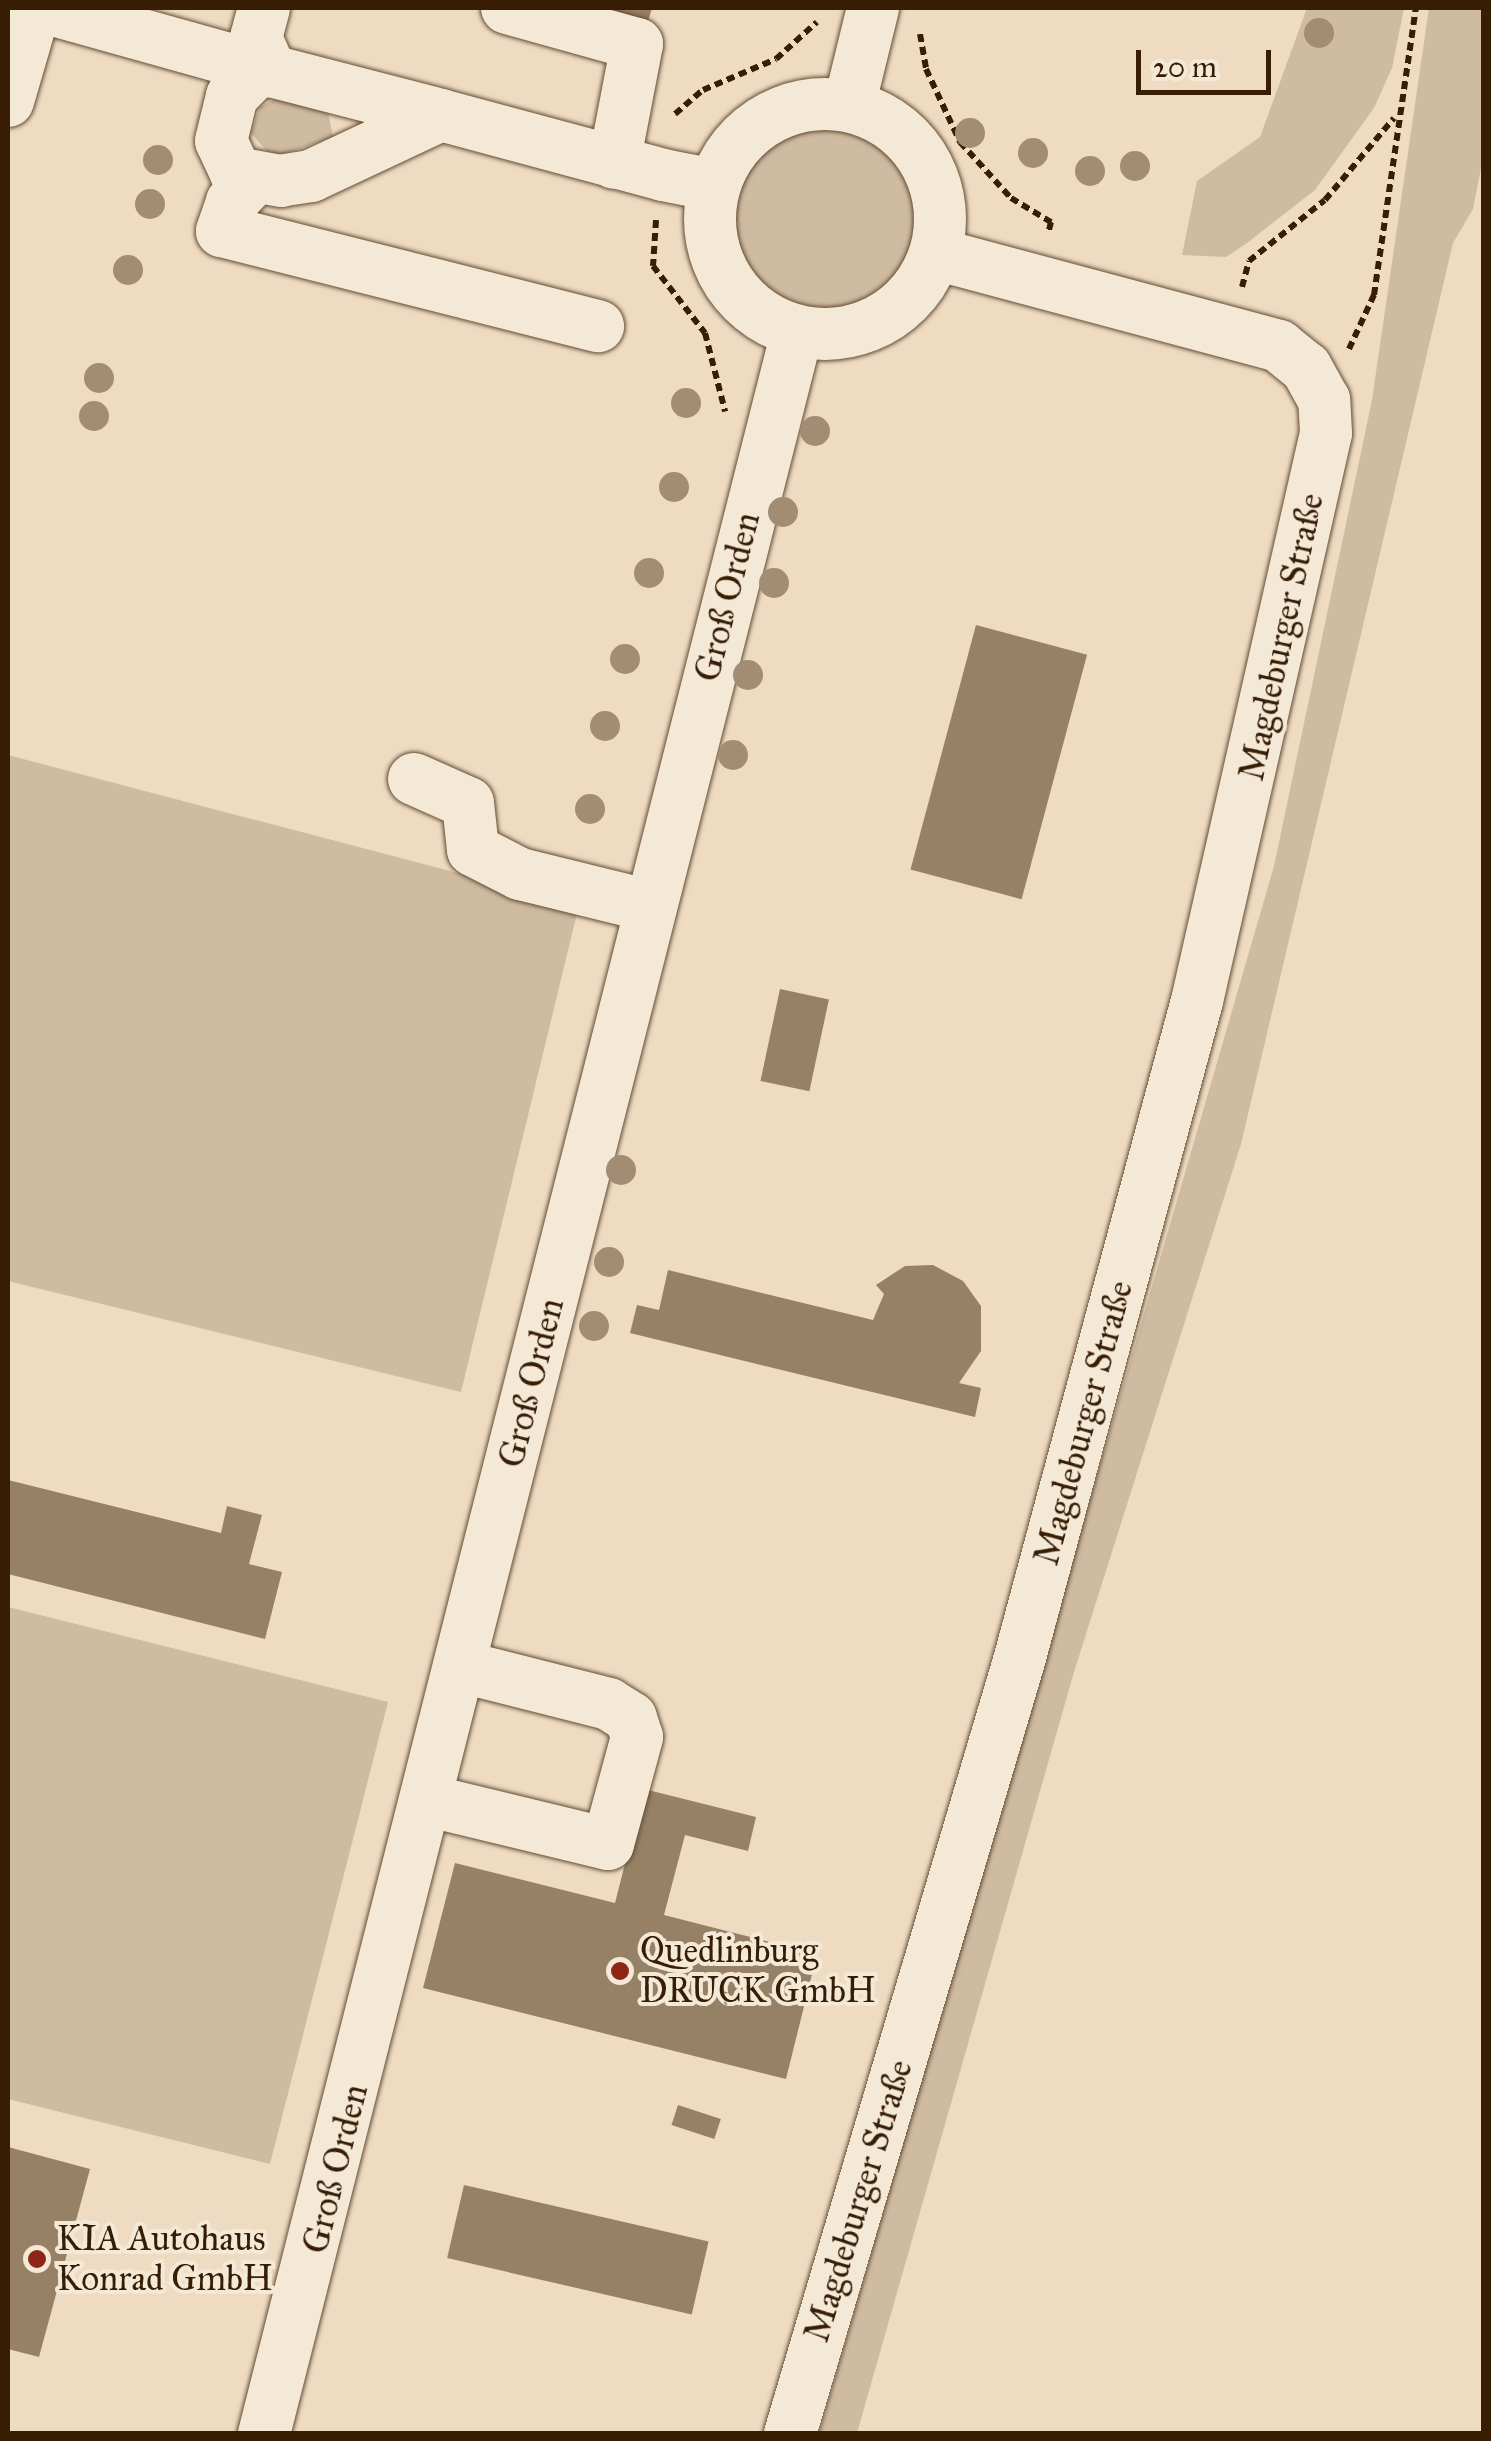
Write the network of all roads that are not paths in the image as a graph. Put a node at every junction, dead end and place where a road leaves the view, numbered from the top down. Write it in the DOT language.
graph roads {
  1 [pos="35,8"];
  2 [pos="46,8"];
  3 [pos="264,8"];
  4 [pos="507,8"];
  5 [pos="896,13"];
  6 [pos="271,71"];
  7 [pos="8,101"];
  8 [pos="848,106"];
  9 [pos="441,115"];
  10 [pos="639,169"];
  11 [pos="252,182"];
  12 [pos="714,185"];
  13 [pos="935,254"];
  14 [pos="598,326"];
  15 [pos="797,332"];
  16 [pos="414,778"];
  17 [pos="650,906"];
  18 [pos="463,1667"];
  19 [pos="430,1801"];
  20 [pos="264,2434"];
  21 [pos="790,2434"];
  1 -- 7 [label="street"];
  2 -- 6 [label="street"];
  3 -- 6 [label="street"];
  4 -- 10 [label="street"];
  5 -- 8 [label="street"];
  6 -- 9 [label="street"];
  6 -- 11 [label="street"];
  8 -- 12 [label="street"];
  8 -- 13 [label="street"];
  9 -- 10 [label="street"];
  9 -- 11 [label="street"];
  10 -- 12 [label="street"];
  11 -- 14 [label="street"];
  12 -- 15 [label="street"];
  13 -- 15 [label="street"];
  13 -- 21 [label="street, Magdeburger Straße"];
  15 -- 17 [label="street, Groß Orden"];
  16 -- 17 [label="street"];
  17 -- 18 [label="street, Groß Orden"];
  18 -- 19 [label="street, Groß Orden"];
  18 -- 19 [label="street"];
  19 -- 20 [label="street, Groß Orden"];
}
